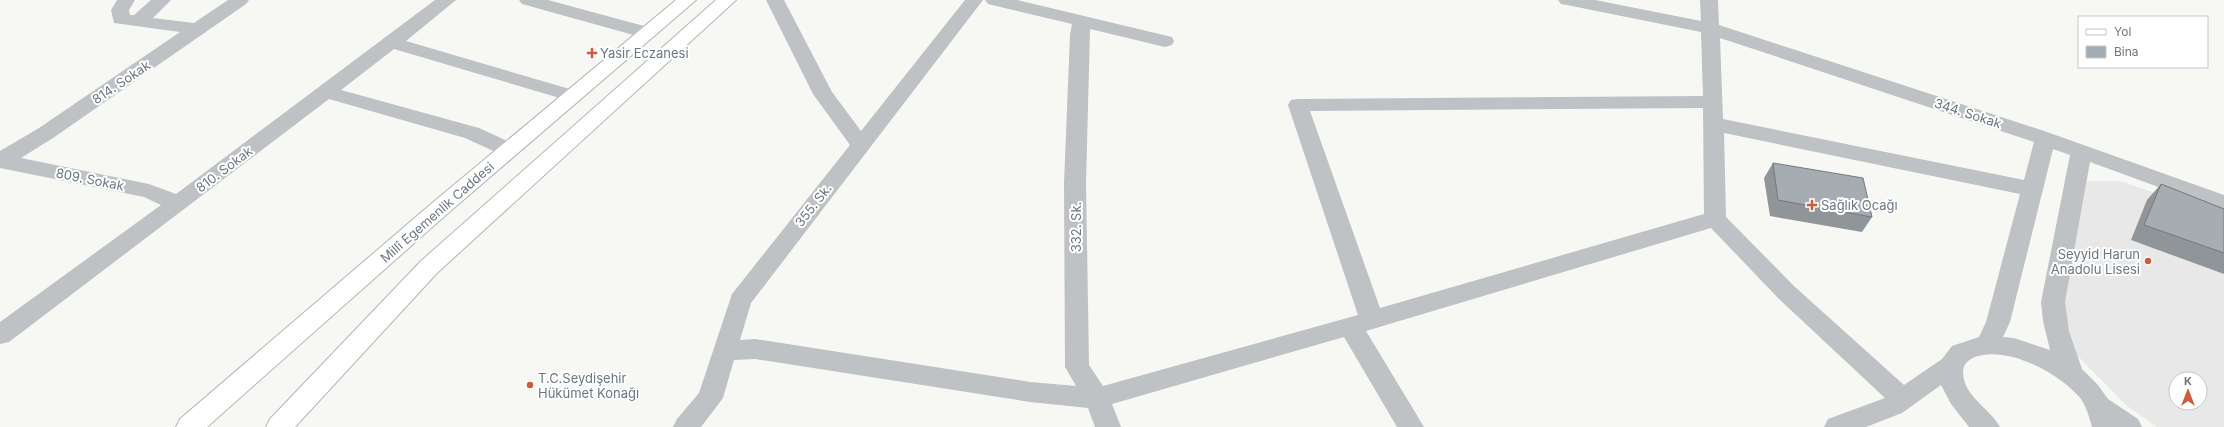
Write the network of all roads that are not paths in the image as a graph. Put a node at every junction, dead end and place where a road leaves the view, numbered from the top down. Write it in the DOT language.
graph roads {
  1 [pos="126,0"];
  2 [pos="162,0"];
  3 [pos="240,0"];
  4 [pos="447,0"];
  5 [pos="528,0"];
  6 [pos="687,0"];
  7 [pos="727,0"];
  8 [pos="775,0"];
  9 [pos="974,0"];
  10 [pos="994,0"];
  11 [pos="1567,0"];
  12 [pos="1709,0"];
  13 [pos="1082,20"];
  14 [pos="137,22"];
  15 [pos="1710,28"];
  16 [pos="198,29"];
  17 [pos="648,33"];
  18 [pos="1165,41"];
  19 [pos="390,42"];
  20 [pos="326,92"];
  21 [pos="573,96"];
  22 [pos="1713,113"];
  23 [pos="2045,139"];
  24 [pos="860,144"];
  25 [pos="509,150"];
  26 [pos="2081,152"];
  27 [pos="0,160"];
  28 [pos="2032,189"];
  29 [pos="2224,203"];
  30 [pos="178,204"];
  31 [pos="1715,219"];
  32 [pos="1361,323"];
  33 [pos="0,335"];
  34 [pos="1987,345"];
  35 [pos="725,351"];
  36 [pos="1953,364"];
  37 [pos="2072,375"];
  38 [pos="1097,398"];
  39 [pos="1903,398"];
  40 [pos="2102,417"];
  41 [pos="189,427"];
  42 [pos="279,427"];
  43 [pos="686,427"];
  44 [pos="1108,427"];
  45 [pos="1411,427"];
  46 [pos="1837,427"];
  47 [pos="1987,427"];
  48 [pos="2129,427"];
  1 -- 14 [label="street"];
  2 -- 14 [label="street"];
  3 -- 16 [label="street, 814. Sokak"];
  4 -- 19 [label="street, 810. Sokak"];
  5 -- 17 [label="street"];
  6 -- 17 [label="main road, Millî Egemenlik Caddesi"];
  7 -- 42 [label="main road"];
  8 -- 24 [label="street"];
  9 -- 24 [label="street, 355. Sk."];
  10 -- 13 [label="street"];
  11 -- 15 [label="street, 344. Sokak"];
  12 -- 15 [label="street"];
  13 -- 18 [label="street"];
  13 -- 38 [label="street, 332. Sk."];
  14 -- 16 [label="street"];
  15 -- 22 [label="street"];
  15 -- 23 [label="street, 344. Sokak"];
  16 -- 27 [label="street, 814. Sokak"];
  17 -- 21 [label="main road, Millî Egemenlik Caddesi"];
  19 -- 20 [label="street, 810. Sokak"];
  19 -- 21 [label="street"];
  20 -- 25 [label="street"];
  20 -- 30 [label="street, 810. Sokak"];
  21 -- 25 [label="main road, Millî Egemenlik Caddesi"];
  22 -- 28 [label="street"];
  22 -- 31 [label="street"];
  22 -- 32 [label="street"];
  23 -- 26 [label="street, 344. Sokak"];
  23 -- 28 [label="street"];
  24 -- 35 [label="street, 355. Sk."];
  25 -- 41 [label="main road, Millî Egemenlik Caddesi"];
  26 -- 29 [label="street, 344. Sokak"];
  26 -- 37 [label="street"];
  27 -- 30 [label="street, 809. Sokak"];
  28 -- 34 [label="street"];
  30 -- 33 [label="street, 810. Sokak"];
  31 -- 32 [label="street"];
  31 -- 39 [label="street"];
  32 -- 38 [label="street"];
  32 -- 45 [label="street"];
  34 -- 36 [label="street"];
  34 -- 37 [label="street"];
  35 -- 38 [label="street"];
  35 -- 43 [label="street, 355. Sk."];
  36 -- 39 [label="street"];
  36 -- 47 [label="street"];
  37 -- 40 [label="street"];
  38 -- 44 [label="street, 332. Sk."];
  39 -- 46 [label="street"];
  40 -- 48 [label="street"];
}
